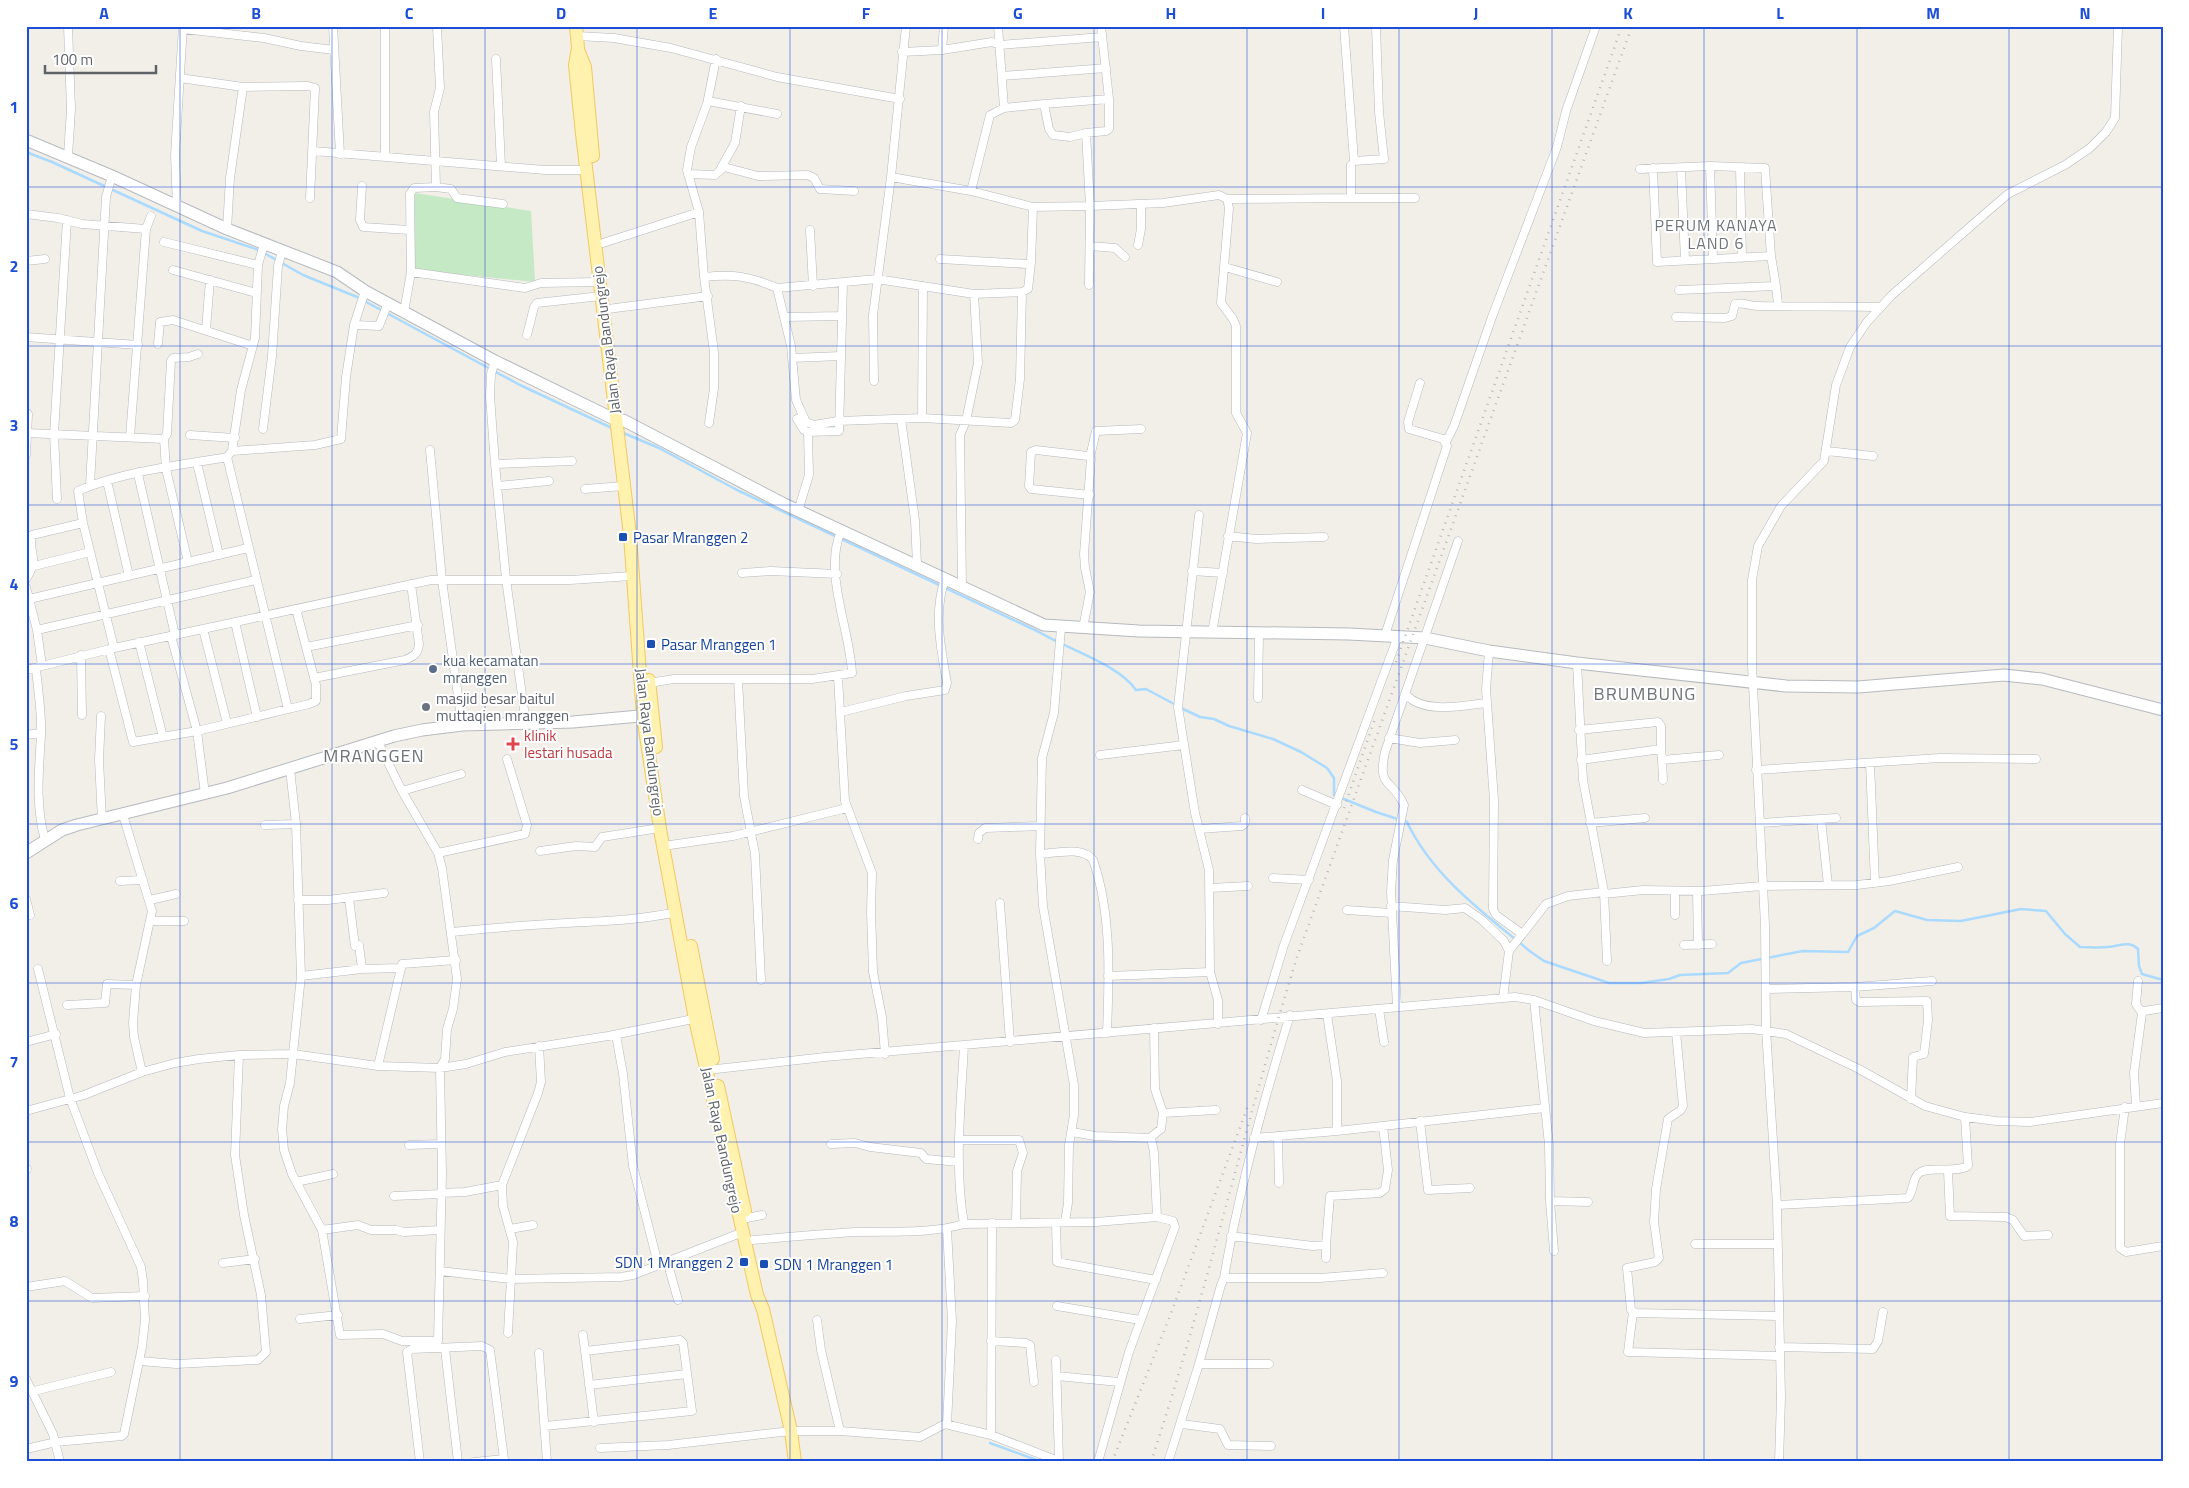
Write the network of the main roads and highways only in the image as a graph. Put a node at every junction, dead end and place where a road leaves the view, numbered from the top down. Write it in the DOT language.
graph roads {
  1 [pos="577,37"];
  2 [pos="607,314"];
  3 [pos="622,440"];
  4 [pos="640,617"];
  5 [pos="648,716"];
  6 [pos="658,793"];
  7 [pos="700,1018"];
  8 [pos="796,1462"];
  1 -- 2 [label="main road, Jalan Raya Bandungrejo"];
  1 -- 2 [label="main road, Jalan Raya Bandungrejo"];
  2 -- 3 [label="main road, Jalan Raya Bandungrejo"];
  3 -- 4 [label="main road, Jalan Raya Bandungrejo"];
  3 -- 4 [label="main road, Jalan Raya Bandungrejo"];
  4 -- 5 [label="main road, Jalan Raya Bandungrejo"];
  4 -- 5 [label="main road, Jalan Raya Bandungrejo"];
  5 -- 6 [label="main road, Jalan Raya Bandungrejo"];
  6 -- 7 [label="main road, Jalan Raya Bandungrejo"];
  6 -- 7 [label="main road, Jalan Raya Bandungrejo"];
  7 -- 8 [label="main road, Jalan Raya Bandungrejo"];
}
